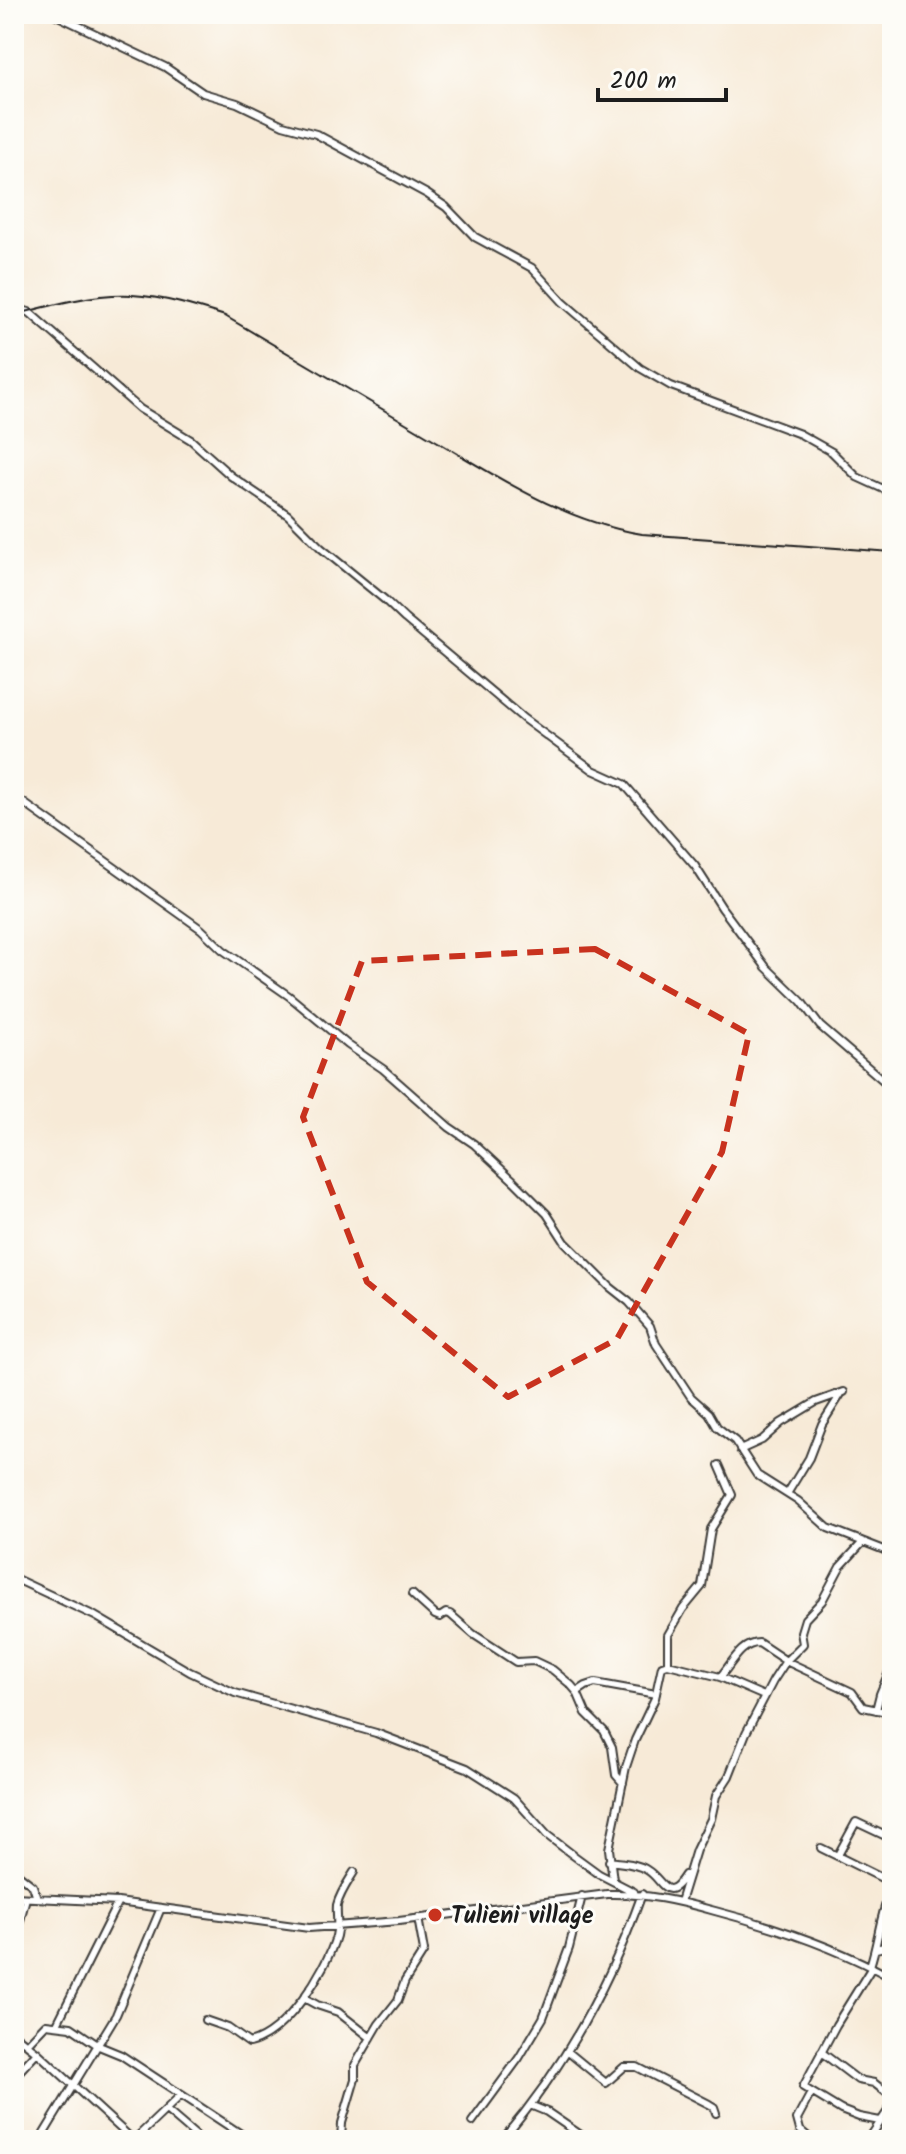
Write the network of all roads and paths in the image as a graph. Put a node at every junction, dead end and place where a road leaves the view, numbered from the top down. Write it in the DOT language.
graph roads {
  1 [pos="54,14"];
  2 [pos="14,308"];
  3 [pos="892,493"];
  4 [pos="14,796"];
  5 [pos="892,1088"];
  6 [pos="740,1450"];
  7 [pos="719,1465"];
  8 [pos="787,1494"];
  9 [pos="863,1542"];
  10 [pos="892,1553"];
  11 [pos="14,1578"];
  12 [pos="412,1594"];
  13 [pos="786,1661"];
  14 [pos="668,1664"];
  15 [pos="892,1665"];
  16 [pos="720,1677"];
  17 [pos="577,1692"];
  18 [pos="656,1694"];
  19 [pos="764,1696"];
  20 [pos="876,1710"];
  21 [pos="892,1713"];
  22 [pos="623,1783"];
  23 [pos="892,1839"];
  24 [pos="821,1848"];
  25 [pos="838,1855"];
  26 [pos="609,1860"];
  27 [pos="14,1871"];
  28 [pos="354,1872"];
  29 [pos="688,1873"];
  30 [pos="599,1874"];
  31 [pos="613,1880"];
  32 [pos="892,1886"];
  33 [pos="640,1894"];
  34 [pos="582,1896"];
  35 [pos="14,1897"];
  36 [pos="26,1898"];
  37 [pos="37,1898"];
  38 [pos="118,1902"];
  39 [pos="680,1902"];
  40 [pos="161,1908"];
  41 [pos="418,1918"];
  42 [pos="338,1927"];
  43 [pos="14,1943"];
  44 [pos="892,1945"];
  45 [pos="876,1949"];
  46 [pos="871,1966"];
  47 [pos="892,1978"];
  48 [pos="304,1998"];
  49 [pos="205,2020"];
  50 [pos="57,2024"];
  51 [pos="14,2034"];
  52 [pos="371,2038"];
  53 [pos="27,2044"];
  54 [pos="99,2046"];
  55 [pos="567,2051"];
  56 [pos="37,2052"];
  57 [pos="821,2052"];
  58 [pos="14,2077"];
  59 [pos="74,2087"];
  60 [pos="811,2093"];
  61 [pos="181,2095"];
  62 [pos="892,2097"];
  63 [pos="530,2105"];
  64 [pos="892,2105"];
  65 [pos="166,2110"];
  66 [pos="716,2113"];
  67 [pos="880,2121"];
  68 [pos="472,2122"];
  69 [pos="40,2140"];
  70 [pos="134,2140"];
  71 [pos="201,2140"];
  72 [pos="250,2140"];
  73 [pos="341,2140"];
  74 [pos="502,2140"];
  75 [pos="588,2140"];
  76 [pos="812,2140"];
  77 [pos="868,2140"];
  1 -- 3 [label="street"];
  2 -- 5 [label="street"];
  4 -- 6 [label="street"];
  6 -- 8 [label="street"];
  6 -- 8 [label="street"];
  7 -- 14 [label="street"];
  8 -- 9 [label="street"];
  9 -- 10 [label="street"];
  9 -- 13 [label="street"];
  11 -- 30 [label="street"];
  12 -- 17 [label="street"];
  13 -- 16 [label="street"];
  13 -- 19 [label="street"];
  13 -- 20 [label="street"];
  14 -- 16 [label="street"];
  14 -- 18 [label="street"];
  15 -- 20 [label="street"];
  16 -- 19 [label="street"];
  17 -- 18 [label="street"];
  17 -- 22 [label="street"];
  18 -- 22 [label="street"];
  19 -- 29 [label="street"];
  20 -- 21 [label="street"];
  22 -- 26 [label="street"];
  23 -- 25 [label="street"];
  24 -- 25 [label="street"];
  25 -- 32 [label="street"];
  26 -- 29 [label="street"];
  26 -- 30 [label="street"];
  26 -- 31 [label="street"];
  27 -- 37 [label="street"];
  28 -- 42 [label="street"];
  29 -- 39 [label="street"];
  30 -- 31 [label="street"];
  31 -- 33 [label="street"];
  32 -- 45 [label="street"];
  33 -- 34 [label="street"];
  33 -- 39 [label="street"];
  33 -- 55 [label="street"];
  34 -- 41 [label="street"];
  34 -- 68 [label="street"];
  35 -- 36 [label="street"];
  36 -- 37 [label="street"];
  36 -- 43 [label="street"];
  37 -- 38 [label="street"];
  38 -- 40 [label="street"];
  38 -- 50 [label="street"];
  39 -- 46 [label="street"];
  40 -- 42 [label="street"];
  40 -- 54 [label="street"];
  41 -- 42 [label="street"];
  41 -- 52 [label="street"];
  42 -- 48 [label="street"];
  44 -- 45 [label="street"];
  45 -- 46 [label="street"];
  46 -- 47 [label="street"];
  46 -- 57 [label="street"];
  48 -- 49 [label="street"];
  48 -- 52 [label="street"];
  50 -- 53 [label="street"];
  50 -- 54 [label="street"];
  51 -- 53 [label="street"];
  52 -- 73 [label="street"];
  53 -- 56 [label="street"];
  54 -- 59 [label="street"];
  54 -- 61 [label="street"];
  55 -- 63 [label="street"];
  55 -- 66 [label="street"];
  56 -- 58 [label="street"];
  56 -- 59 [label="street"];
  57 -- 60 [label="street"];
  57 -- 62 [label="street"];
  59 -- 69 [label="street"];
  59 -- 70 [label="street"];
  60 -- 67 [label="street"];
  60 -- 76 [label="street"];
  61 -- 65 [label="street"];
  61 -- 72 [label="street"];
  63 -- 74 [label="street"];
  63 -- 75 [label="street"];
  64 -- 67 [label="street"];
  65 -- 70 [label="street"];
  65 -- 71 [label="street"];
  67 -- 77 [label="street"];
}
